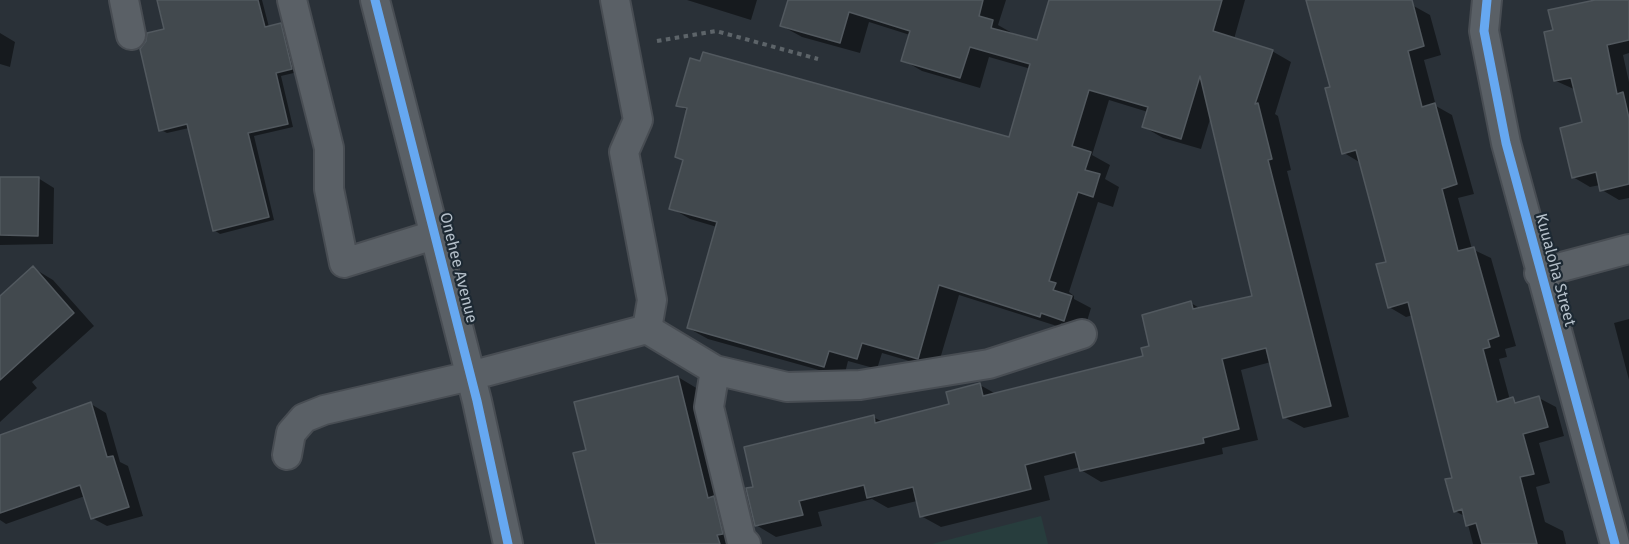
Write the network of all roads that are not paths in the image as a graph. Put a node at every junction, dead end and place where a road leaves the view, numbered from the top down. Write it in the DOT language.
graph roads {
  1 [pos="124,0"];
  2 [pos="292,0"];
  3 [pos="375,0"];
  4 [pos="615,0"];
  5 [pos="1487,0"];
  6 [pos="131,34"];
  7 [pos="434,235"];
  8 [pos="1629,249"];
  9 [pos="1539,273"];
  10 [pos="647,329"];
  11 [pos="1082,333"];
  12 [pos="715,370"];
  13 [pos="470,376"];
  14 [pos="287,455"];
  15 [pos="508,544"];
  16 [pos="746,544"];
  17 [pos="1615,544"];
  1 -- 6 [label="street"];
  2 -- 7 [label="street"];
  3 -- 7 [label="street, Onehee Avenue"];
  4 -- 10 [label="street"];
  5 -- 9 [label="street, Kuualoha Street"];
  7 -- 13 [label="street, Onehee Avenue"];
  8 -- 9 [label="street"];
  9 -- 17 [label="street, Kuualoha Street"];
  10 -- 12 [label="street"];
  10 -- 13 [label="street"];
  11 -- 12 [label="street"];
  12 -- 16 [label="street"];
  13 -- 14 [label="street"];
  13 -- 15 [label="street, Onehee Avenue"];
}
